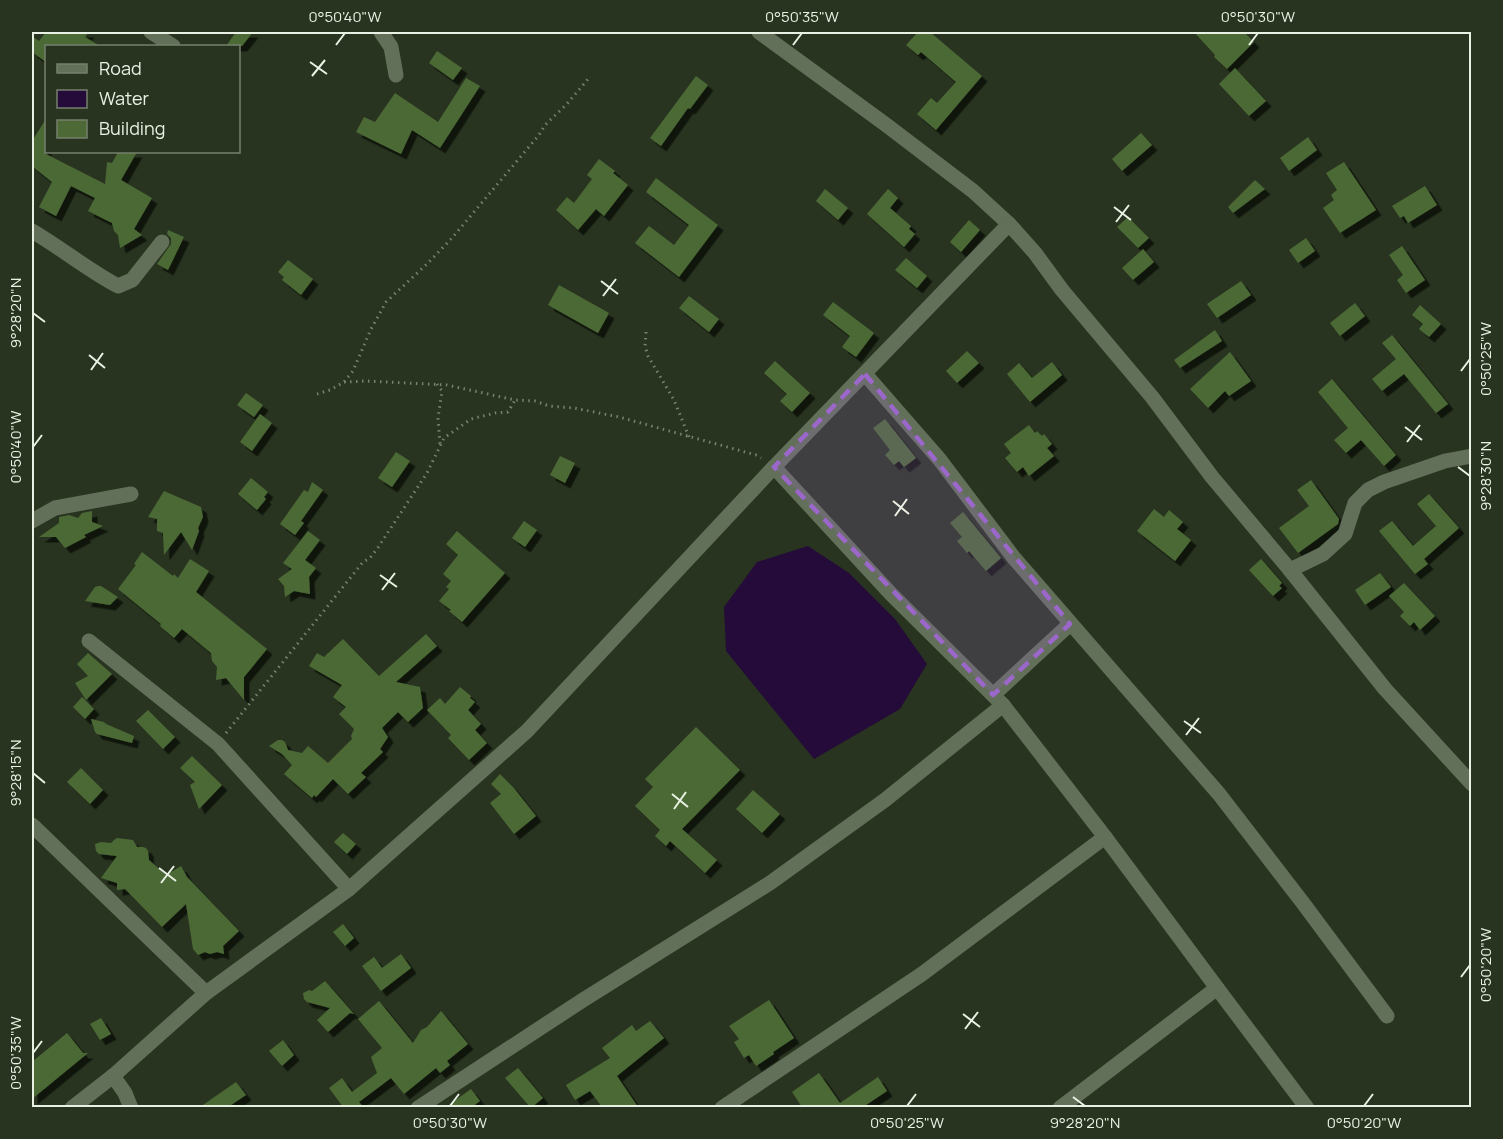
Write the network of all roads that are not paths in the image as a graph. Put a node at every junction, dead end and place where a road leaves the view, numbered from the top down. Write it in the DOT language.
graph roads {
  1 [pos="151,32"];
  2 [pos="381,32"];
  3 [pos="759,32"];
  4 [pos="171,45"];
  5 [pos="396,75"];
  6 [pos="1009,224"];
  7 [pos="32,231"];
  8 [pos="162,242"];
  9 [pos="865,374"];
  10 [pos="1472,456"];
  11 [pos="774,467"];
  12 [pos="131,494"];
  13 [pos="32,521"];
  14 [pos="1290,570"];
  15 [pos="1070,624"];
  16 [pos="89,641"];
  17 [pos="998,700"];
  18 [pos="1472,784"];
  19 [pos="32,825"];
  20 [pos="1105,837"];
  21 [pos="349,889"];
  22 [pos="1217,988"];
  23 [pos="206,993"];
  24 [pos="1387,1016"];
  25 [pos="113,1076"];
  26 [pos="729,1106"];
  27 [pos="72,1107"];
  28 [pos="131,1107"];
  29 [pos="418,1107"];
  30 [pos="1060,1107"];
  31 [pos="1307,1107"];
  1 -- 4 [label="street"];
  2 -- 5 [label="street"];
  3 -- 6 [label="street"];
  6 -- 9 [label="street"];
  6 -- 14 [label="street"];
  7 -- 8 [label="street"];
  9 -- 11 [label="street"];
  9 -- 15 [label="street"];
  10 -- 14 [label="street"];
  11 -- 17 [label="street"];
  11 -- 21 [label="street"];
  12 -- 13 [label="street"];
  14 -- 18 [label="street"];
  15 -- 17 [label="street"];
  15 -- 24 [label="street"];
  16 -- 21 [label="street"];
  17 -- 20 [label="street"];
  17 -- 29 [label="street"];
  19 -- 23 [label="street"];
  20 -- 22 [label="street"];
  20 -- 26 [label="street"];
  21 -- 23 [label="street"];
  22 -- 30 [label="street"];
  22 -- 31 [label="street"];
  23 -- 25 [label="street"];
  25 -- 27 [label="street"];
  25 -- 28 [label="street"];
}
